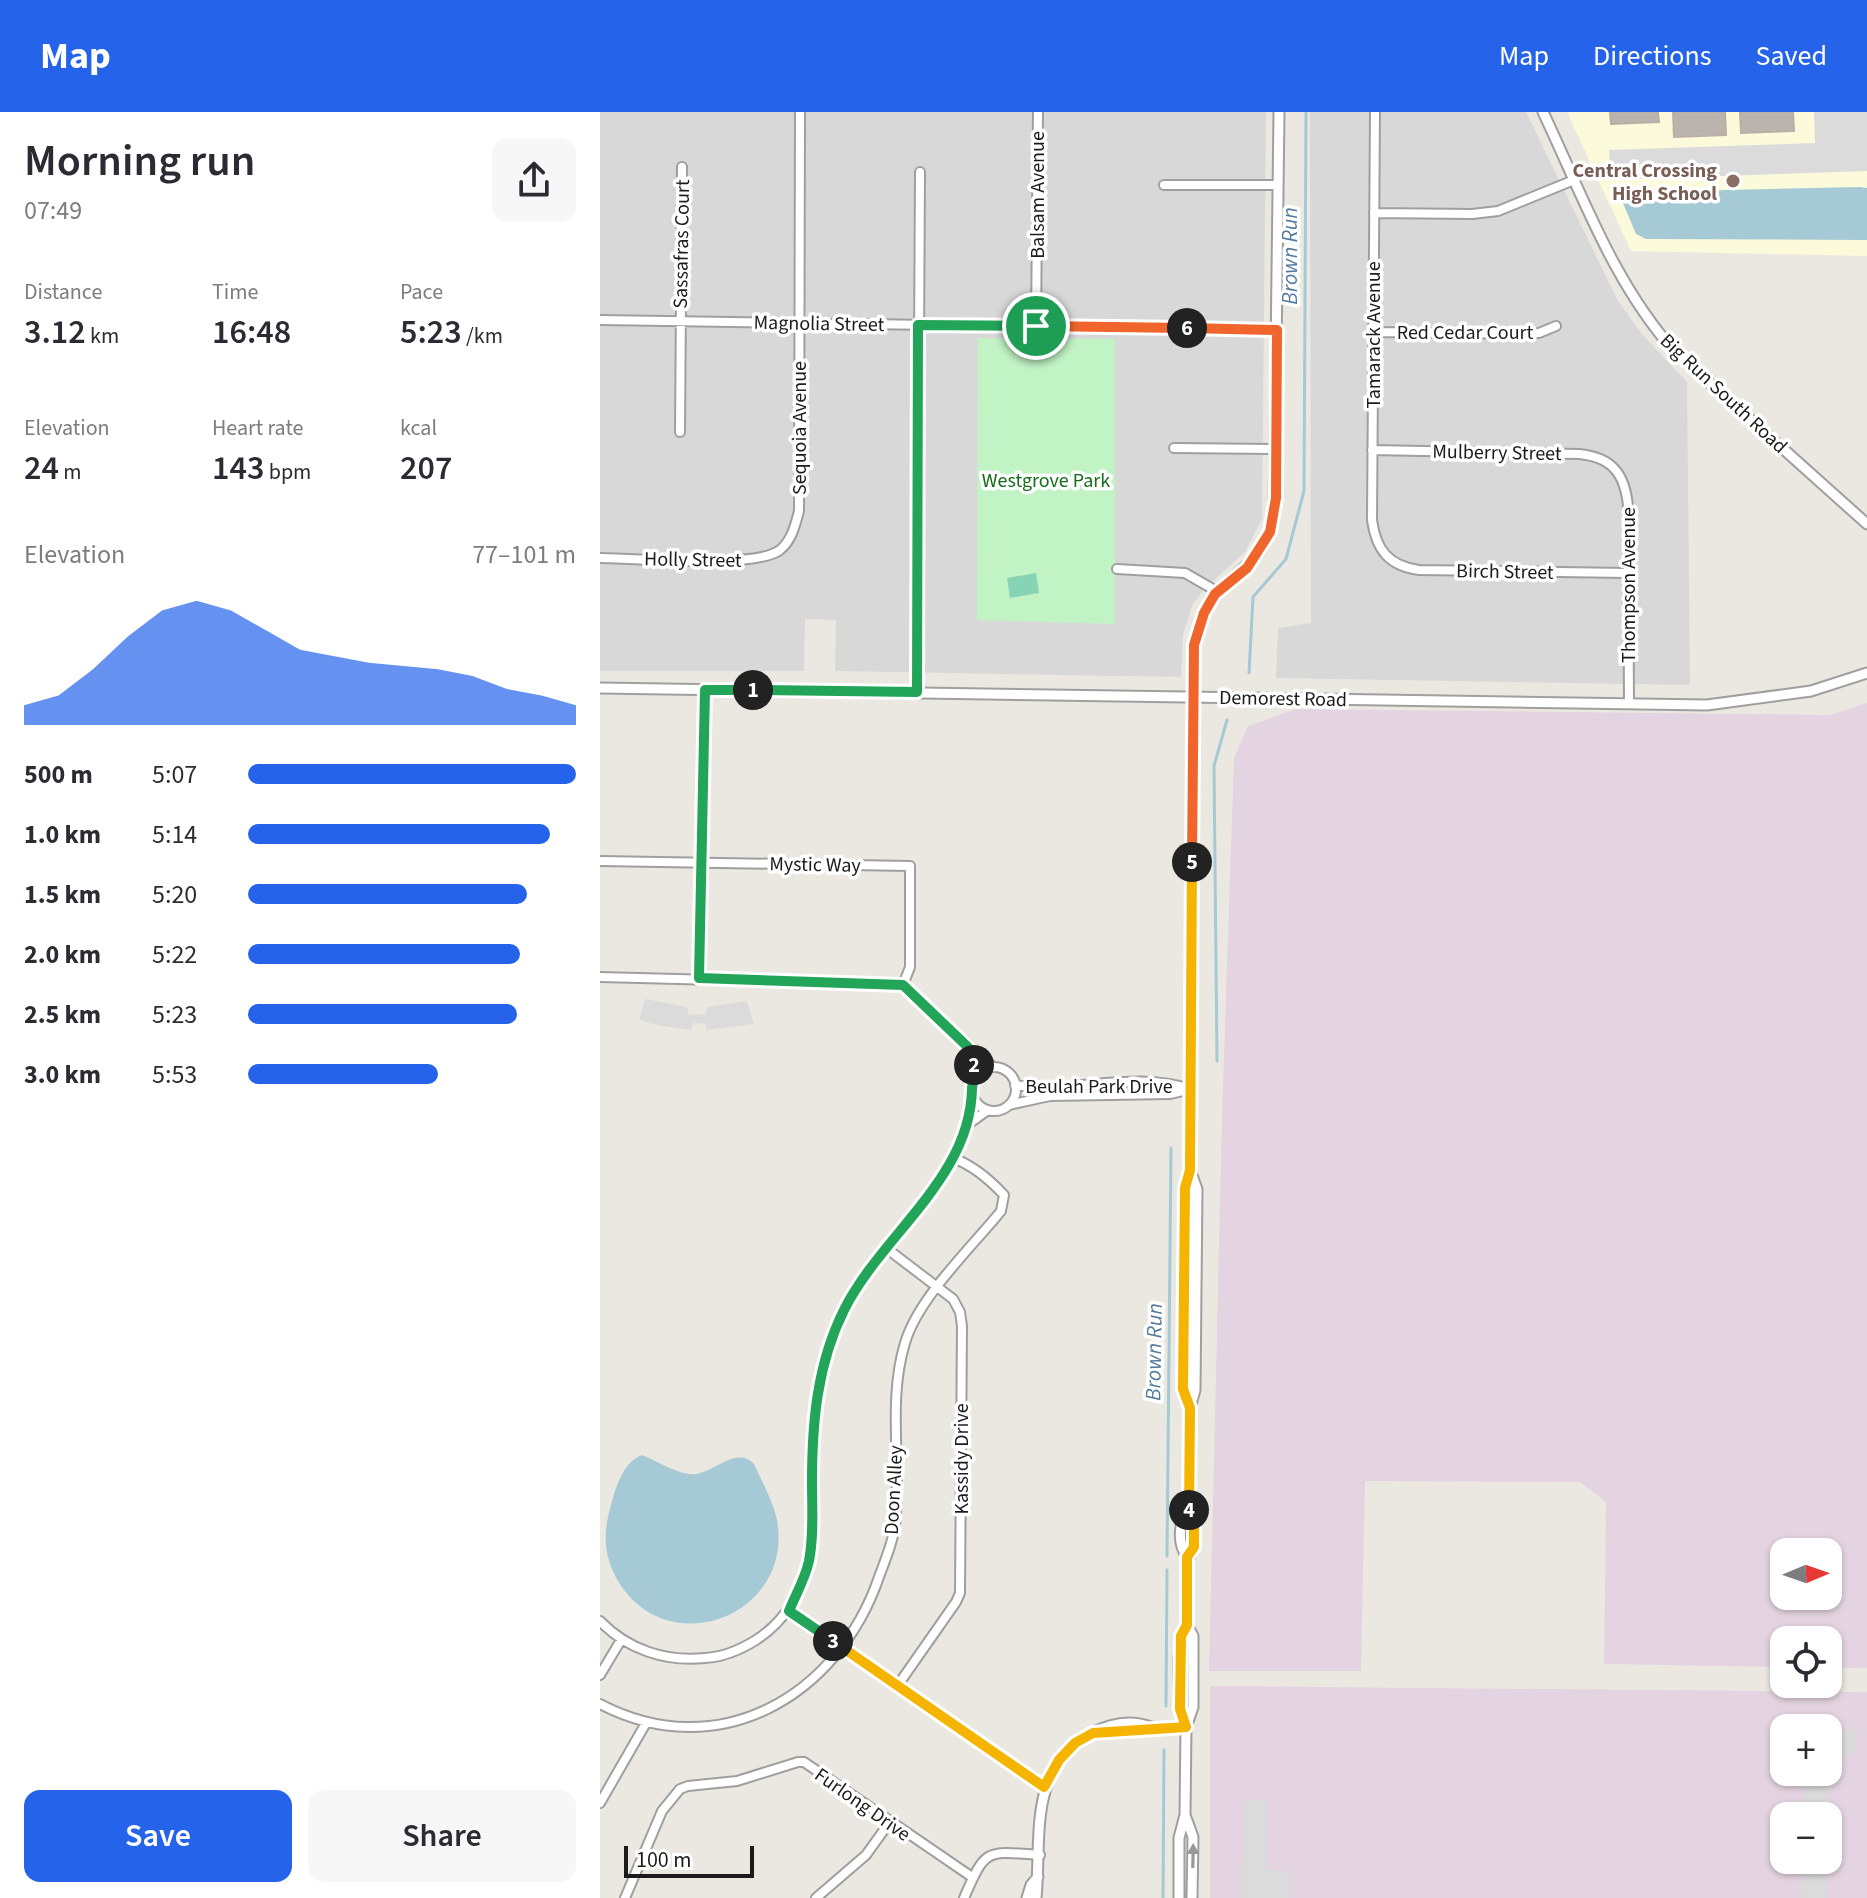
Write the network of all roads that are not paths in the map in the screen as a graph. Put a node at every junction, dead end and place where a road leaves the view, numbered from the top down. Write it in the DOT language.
graph roads {
  1 [pos="800,112"];
  2 [pos="1038,112"];
  3 [pos="1279,112"];
  4 [pos="1375,112"];
  5 [pos="1543,112"];
  6 [pos="682,167"];
  7 [pos="920,172"];
  8 [pos="1574,180"];
  9 [pos="1164,185"];
  10 [pos="1278,185"];
  11 [pos="1374,213"];
  12 [pos="600,320"];
  13 [pos="680,321"];
  14 [pos="799,323"];
  15 [pos="918,325"];
  16 [pos="1036,326"];
  17 [pos="1556,326"];
  18 [pos="1277,330"];
  19 [pos="1373,332"];
  20 [pos="680,432"];
  21 [pos="1174,448"];
  22 [pos="1276,449"];
  23 [pos="1372,450"];
  24 [pos="1618,469"];
  25 [pos="1867,524"];
  26 [pos="782,548"];
  27 [pos="1384,556"];
  28 [pos="600,558"];
  29 [pos="1117,569"];
  30 [pos="1628,573"];
  31 [pos="1218,592"];
  32 [pos="1867,673"];
  33 [pos="600,688"];
  34 [pos="705,690"];
  35 [pos="917,692"];
  36 [pos="1192,697"];
  37 [pos="1629,703"];
  38 [pos="600,861"];
  39 [pos="701,862"];
  40 [pos="600,977"];
  41 [pos="699,978"];
  42 [pos="903,985"];
  43 [pos="971,1050"];
  44 [pos="993,1067"];
  45 [pos="977,1075"];
  46 [pos="1015,1085"];
  47 [pos="1191,1089"];
  48 [pos="973,1096"];
  49 [pos="1009,1105"];
  50 [pos="988,1110"];
  51 [pos="967,1126"];
  52 [pos="953,1158"];
  53 [pos="886,1248"];
  54 [pos="938,1288"];
  55 [pos="789,1611"];
  56 [pos="600,1621"];
  57 [pos="621,1640"];
  58 [pos="842,1648"];
  59 [pos="600,1675"];
  60 [pos="898,1685"];
  61 [pos="600,1704"];
  62 [pos="646,1723"];
  63 [pos="1186,1727"];
  64 [pos="1044,1787"];
  65 [pos="600,1803"];
  66 [pos="1185,1815"];
  67 [pos="889,1823"];
  68 [pos="1040,1855"];
  69 [pos="972,1877"];
  70 [pos="1038,1877"];
  71 [pos="625,1898"];
  72 [pos="816,1898"];
  73 [pos="964,1898"];
  74 [pos="1027,1898"];
  75 [pos="1036,1898"];
  76 [pos="1179,1898"];
  77 [pos="1192,1898"];
  1 -- 14 [label="street, Sequoia Avenue"];
  2 -- 16 [label="street, Balsam Avenue"];
  3 -- 10 [label="street"];
  4 -- 11 [label="street, Tamarack Avenue"];
  5 -- 8 [label="street, Big Run South Road"];
  6 -- 13 [label="street, Sassafras Court"];
  7 -- 15 [label="street"];
  8 -- 11 [label="street"];
  8 -- 25 [label="street, Big Run South Road"];
  9 -- 10 [label="street"];
  10 -- 18 [label="street"];
  11 -- 19 [label="street, Tamarack Avenue"];
  12 -- 13 [label="street, Magnolia Street"];
  13 -- 14 [label="street, Magnolia Street"];
  13 -- 20 [label="street, Sassafras Court"];
  14 -- 15 [label="street, Magnolia Street"];
  14 -- 26 [label="street, Sequoia Avenue"];
  15 -- 16 [label="street, Magnolia Street"];
  15 -- 35 [label="street"];
  16 -- 18 [label="street, Magnolia Street"];
  17 -- 19 [label="street, Red Cedar Court"];
  18 -- 22 [label="street"];
  19 -- 23 [label="street, Tamarack Avenue"];
  21 -- 22 [label="street"];
  22 -- 31 [label="street"];
  23 -- 24 [label="street, Mulberry Street"];
  23 -- 27 [label="street, Tamarack Avenue"];
  24 -- 30 [label="street, Thompson Avenue"];
  26 -- 28 [label="street, Holly Street"];
  27 -- 30 [label="street, Birch Street"];
  29 -- 31 [label="street"];
  30 -- 37 [label="street, Thompson Avenue"];
  31 -- 36 [label="street"];
  32 -- 37 [label="street, Demorest Road"];
  33 -- 34 [label="street, Demorest Road"];
  34 -- 35 [label="street, Demorest Road"];
  34 -- 39 [label="street"];
  35 -- 36 [label="street, Demorest Road"];
  36 -- 37 [label="street, Demorest Road"];
  36 -- 47 [label="street"];
  38 -- 39 [label="street, Mystic Way"];
  39 -- 41 [label="street"];
  39 -- 42 [label="street, Mystic Way"];
  40 -- 41 [label="street"];
  41 -- 42 [label="street"];
  42 -- 43 [label="street"];
  43 -- 44 [label="street"];
  43 -- 45 [label="street"];
  44 -- 45 [label="street"];
  44 -- 46 [label="street"];
  45 -- 48 [label="street"];
  46 -- 47 [label="street, Beulah Park Drive"];
  46 -- 49 [label="street"];
  47 -- 49 [label="street, Beulah Park Drive"];
  47 -- 63 [label="street"];
  48 -- 50 [label="street"];
  48 -- 51 [label="street"];
  49 -- 50 [label="street"];
  50 -- 51 [label="street"];
  51 -- 52 [label="street"];
  52 -- 53 [label="street"];
  52 -- 54 [label="street, Doon Alley"];
  53 -- 54 [label="street, Kassidy Drive"];
  53 -- 55 [label="street"];
  54 -- 58 [label="street, Doon Alley"];
  54 -- 60 [label="street, Kassidy Drive"];
  55 -- 57 [label="street"];
  55 -- 58 [label="street"];
  56 -- 57 [label="street"];
  57 -- 59 [label="street"];
  58 -- 60 [label="street"];
  58 -- 62 [label="street, Doon Alley"];
  60 -- 64 [label="street"];
  61 -- 62 [label="street, Doon Alley"];
  62 -- 65 [label="street"];
  63 -- 64 [label="street"];
  63 -- 66 [label="street"];
  64 -- 68 [label="street"];
  66 -- 76 [label="street"];
  77 -- 66 [label="street, one-way"];
  67 -- 69 [label="street, Furlong Drive"];
  67 -- 71 [label="street, Furlong Drive"];
  67 -- 72 [label="street"];
  68 -- 69 [label="street"];
  68 -- 70 [label="street"];
  69 -- 73 [label="street"];
  70 -- 74 [label="street"];
  70 -- 75 [label="street"];
}
